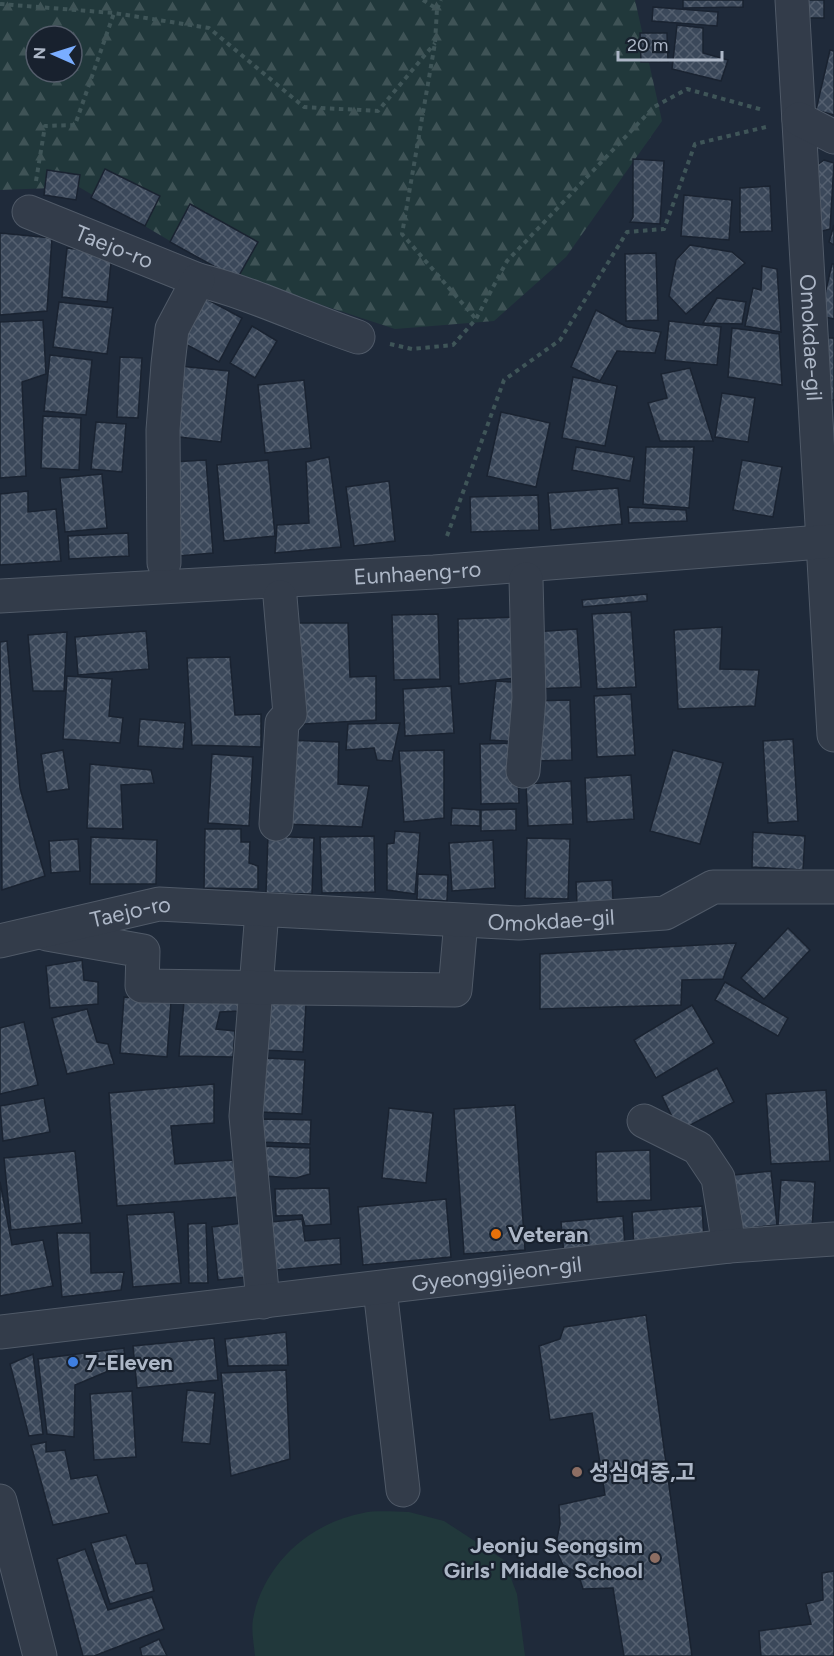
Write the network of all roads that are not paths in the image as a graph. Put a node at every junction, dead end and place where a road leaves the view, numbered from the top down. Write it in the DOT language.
graph roads {
  1 [pos="792,0"];
  2 [pos="799,119"];
  3 [pos="834,137"];
  4 [pos="29,212"];
  5 [pos="198,280"];
  6 [pos="358,337"];
  7 [pos="828,541"];
  8 [pos="164,563"];
  9 [pos="526,579"];
  10 [pos="0,596"];
  11 [pos="280,597"];
  12 [pos="834,735"];
  13 [pos="523,771"];
  14 [pos="276,824"];
  15 [pos="834,887"];
  16 [pos="262,911"];
  17 [pos="461,921"];
  18 [pos="33,932"];
  19 [pos="0,941"];
  20 [pos="256,988"];
  21 [pos="644,1121"];
  22 [pos="834,1239"];
  23 [pos="729,1246"];
  24 [pos="380,1289"];
  25 [pos="263,1302"];
  26 [pos="0,1332"];
  27 [pos="403,1490"];
  28 [pos="0,1502"];
  29 [pos="40,1656"];
  1 -- 2 [label="street, Omokdae-gil"];
  2 -- 3 [label="street"];
  2 -- 7 [label="street, Omokdae-gil"];
  4 -- 5 [label="street, Taejo-ro"];
  5 -- 6 [label="street"];
  5 -- 8 [label="street"];
  7 -- 10 [label="street, Eunhaeng-ro"];
  7 -- 12 [label="street, Omokdae-gil"];
  9 -- 13 [label="street"];
  11 -- 14 [label="street"];
  15 -- 17 [label="street, Omokdae-gil"];
  16 -- 17 [label="street, Omokdae-gil"];
  16 -- 18 [label="street, Taejo-ro"];
  16 -- 20 [label="street"];
  17 -- 20 [label="street"];
  18 -- 19 [label="street, Taejo-ro"];
  18 -- 20 [label="street"];
  20 -- 25 [label="street"];
  21 -- 23 [label="street"];
  22 -- 23 [label="street, Gyeonggijeon-gil"];
  23 -- 24 [label="street, Gyeonggijeon-gil"];
  24 -- 25 [label="street, Gyeonggijeon-gil"];
  24 -- 27 [label="street"];
  25 -- 26 [label="street, Gyeonggijeon-gil"];
  28 -- 29 [label="street"];
}
